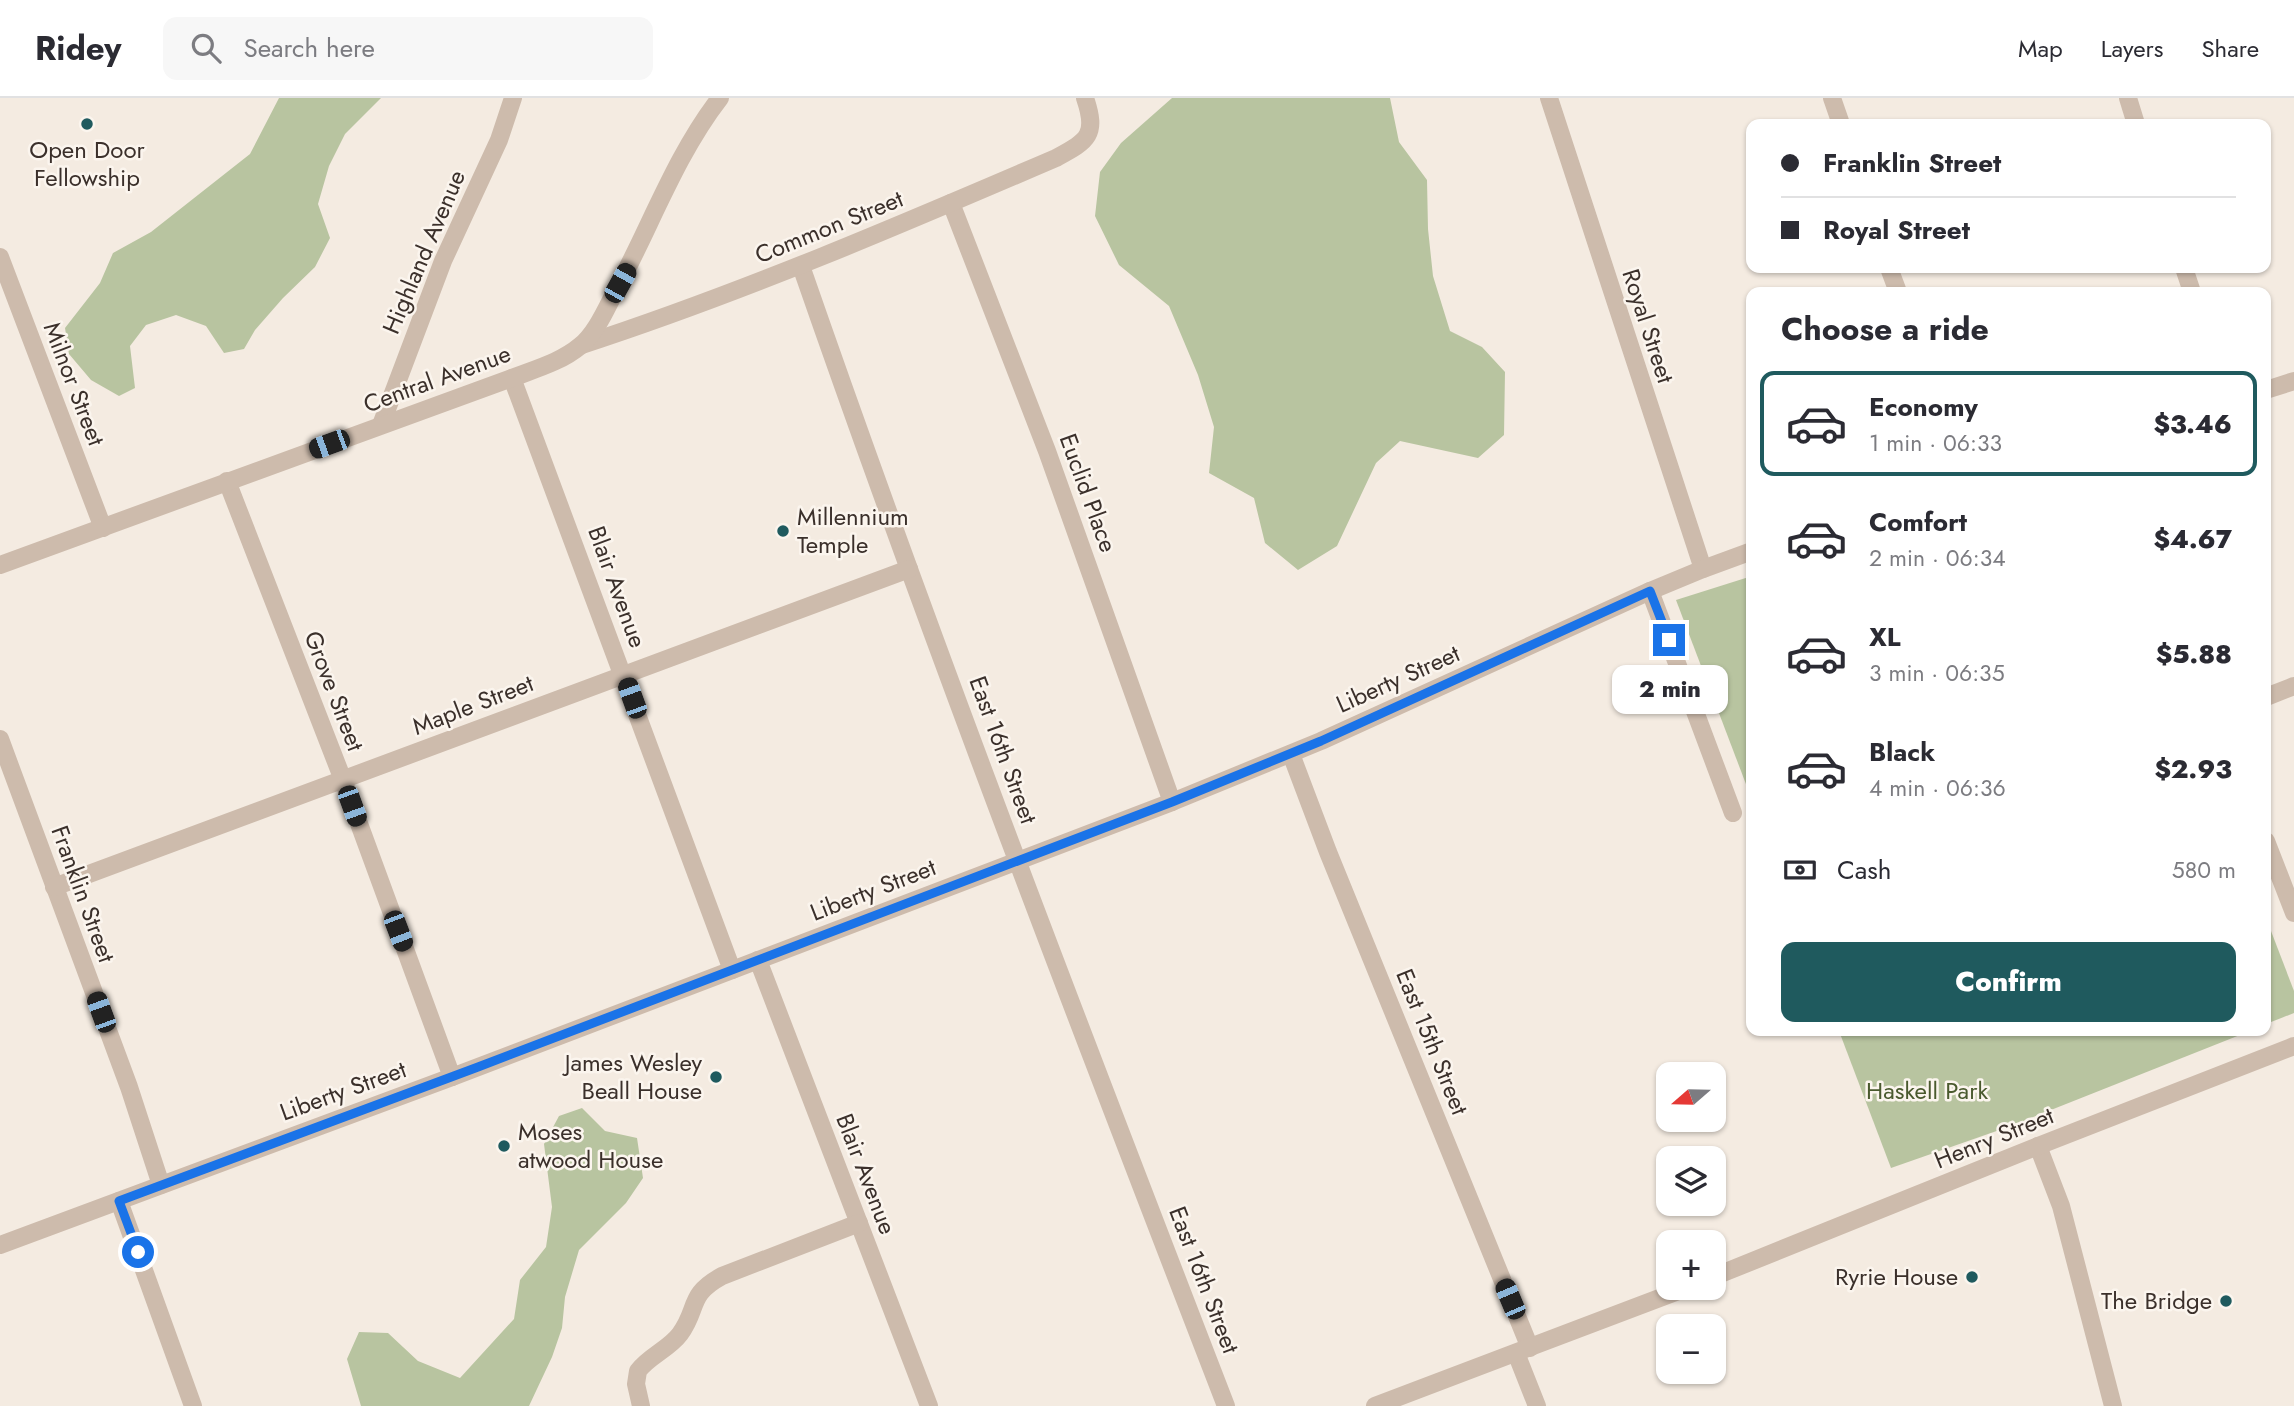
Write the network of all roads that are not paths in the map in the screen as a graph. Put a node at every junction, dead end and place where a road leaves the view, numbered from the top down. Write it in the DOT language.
graph roads {
  1 [pos="513,98"];
  2 [pos="1085,98"];
  3 [pos="1549,98"];
  4 [pos="1832,98"];
  5 [pos="2127,98"];
  6 [pos="714,101"];
  7 [pos="1839,119"];
  8 [pos="2134,119"];
  9 [pos="951,203"];
  10 [pos="0,257"];
  11 [pos="801,266"];
  12 [pos="582,345"];
  13 [pos="512,378"];
  14 [pos="2294,381"];
  15 [pos="2271,388"];
  16 [pos="381,425"];
  17 [pos="227,481"];
  18 [pos="103,528"];
  19 [pos="1746,553"];
  20 [pos="0,565"];
  21 [pos="909,569"];
  22 [pos="1703,569"];
  23 [pos="1650,591"];
  24 [pos="623,674"];
  25 [pos="2294,686"];
  26 [pos="2271,694"];
  27 [pos="0,739"];
  28 [pos="1291,754"];
  29 [pos="343,780"];
  30 [pos="1172,802"];
  31 [pos="1733,813"];
  32 [pos="2271,854"];
  33 [pos="1018,861"];
  34 [pos="54,887"];
  35 [pos="2294,913"];
  36 [pos="758,960"];
  37 [pos="732,970"];
  38 [pos="2294,1045"];
  39 [pos="452,1077"];
  40 [pos="2038,1146"];
  41 [pos="161,1185"];
  42 [pos="119,1201"];
  43 [pos="859,1223"];
  44 [pos="0,1245"];
  45 [pos="1726,1272"];
  46 [pos="1656,1300"];
  47 [pos="1523,1351"];
  48 [pos="193,1406"];
  49 [pos="641,1406"];
  50 [pos="929,1406"];
  51 [pos="1226,1406"];
  52 [pos="1375,1406"];
  53 [pos="1537,1406"];
  54 [pos="2113,1406"];
  1 -- 16 [label="street, Highland Avenue"];
  2 -- 9 [label="street, Common Street"];
  3 -- 22 [label="street, Royal Street"];
  4 -- 7 [label="street"];
  5 -- 8 [label="street"];
  6 -- 12 [label="street, Central Avenue"];
  9 -- 11 [label="street, Common Street"];
  9 -- 30 [label="street, Euclid Place"];
  10 -- 18 [label="street, Milnor Street"];
  11 -- 12 [label="street, Common Street"];
  11 -- 21 [label="street, East 16th Street"];
  12 -- 13 [label="street, Central Avenue"];
  13 -- 16 [label="street, Central Avenue"];
  13 -- 24 [label="street, Blair Avenue"];
  14 -- 15 [label="street"];
  16 -- 17 [label="street, Central Avenue"];
  17 -- 18 [label="street, Central Avenue"];
  17 -- 29 [label="street, Grove Street"];
  18 -- 20 [label="street, Central Avenue"];
  19 -- 22 [label="street, Liberty Street"];
  21 -- 24 [label="street, Maple Street"];
  21 -- 33 [label="street, East 16th Street"];
  22 -- 23 [label="street, Liberty Street"];
  23 -- 28 [label="street, Liberty Street"];
  23 -- 31 [label="street"];
  24 -- 29 [label="street, Maple Street"];
  24 -- 37 [label="street, Blair Avenue"];
  25 -- 26 [label="street"];
  27 -- 34 [label="street, Franklin Street"];
  28 -- 30 [label="street, Liberty Street"];
  28 -- 47 [label="street, East 15th Street"];
  29 -- 34 [label="street, Maple Street"];
  29 -- 39 [label="street, Grove Street"];
  30 -- 33 [label="street, Liberty Street"];
  32 -- 35 [label="street"];
  33 -- 36 [label="street, Liberty Street"];
  33 -- 51 [label="street, East 16th Street"];
  34 -- 41 [label="street, Franklin Street"];
  36 -- 37 [label="street, Liberty Street"];
  36 -- 43 [label="street, Blair Avenue"];
  37 -- 39 [label="street, Liberty Street"];
  38 -- 40 [label="street, Henry Street"];
  39 -- 41 [label="street, Liberty Street"];
  40 -- 45 [label="street, Henry Street"];
  40 -- 54 [label="street"];
  41 -- 42 [label="street, Liberty Street"];
  42 -- 44 [label="street, Liberty Street"];
  42 -- 48 [label="street"];
  43 -- 49 [label="street"];
  43 -- 50 [label="street, Blair Avenue"];
  46 -- 47 [label="street"];
  47 -- 52 [label="street"];
  47 -- 53 [label="street, East 15th Street"];
}
